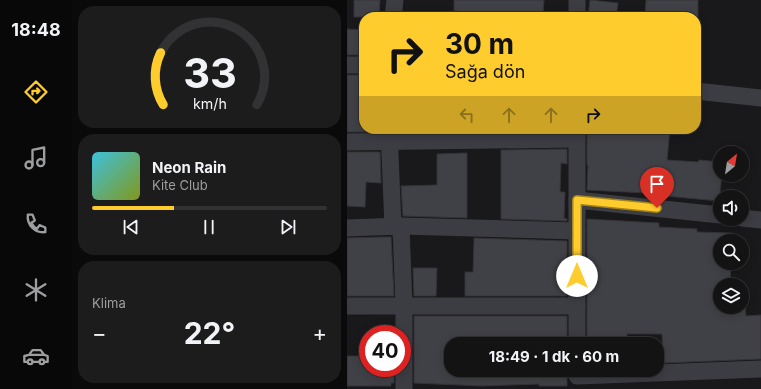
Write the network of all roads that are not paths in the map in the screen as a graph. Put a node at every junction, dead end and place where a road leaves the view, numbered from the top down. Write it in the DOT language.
graph roads {
  1 [pos="395,0"];
  2 [pos="577,0"];
  3 [pos="394,12"];
  4 [pos="577,12"];
  5 [pos="347,65"];
  6 [pos="359,65"];
  7 [pos="701,92"];
  8 [pos="761,98"];
  9 [pos="577,134"];
  10 [pos="389,136"];
  11 [pos="347,142"];
  12 [pos="577,200"];
  13 [pos="713,214"];
  14 [pos="749,219"];
  15 [pos="761,220"];
  16 [pos="397,226"];
  17 [pos="347,228"];
  18 [pos="577,231"];
  19 [pos="347,306"];
  20 [pos="404,306"];
  21 [pos="577,306"];
  22 [pos="577,337"];
  23 [pos="761,369"];
  24 [pos="577,378"];
  25 [pos="404,389"];
  1 -- 3 [label="street"];
  2 -- 4 [label="street"];
  5 -- 6 [label="street"];
  7 -- 8 [label="street"];
  9 -- 10 [label="street"];
  9 -- 12 [label="street"];
  10 -- 11 [label="street"];
  10 -- 16 [label="street"];
  12 -- 13 [label="street"];
  12 -- 18 [label="street"];
  14 -- 15 [label="street"];
  16 -- 17 [label="street"];
  16 -- 18 [label="street"];
  16 -- 20 [label="street"];
  18 -- 21 [label="street"];
  19 -- 20 [label="street"];
  20 -- 21 [label="street"];
  20 -- 25 [label="street"];
  21 -- 22 [label="street"];
  23 -- 24 [label="street"];
}
